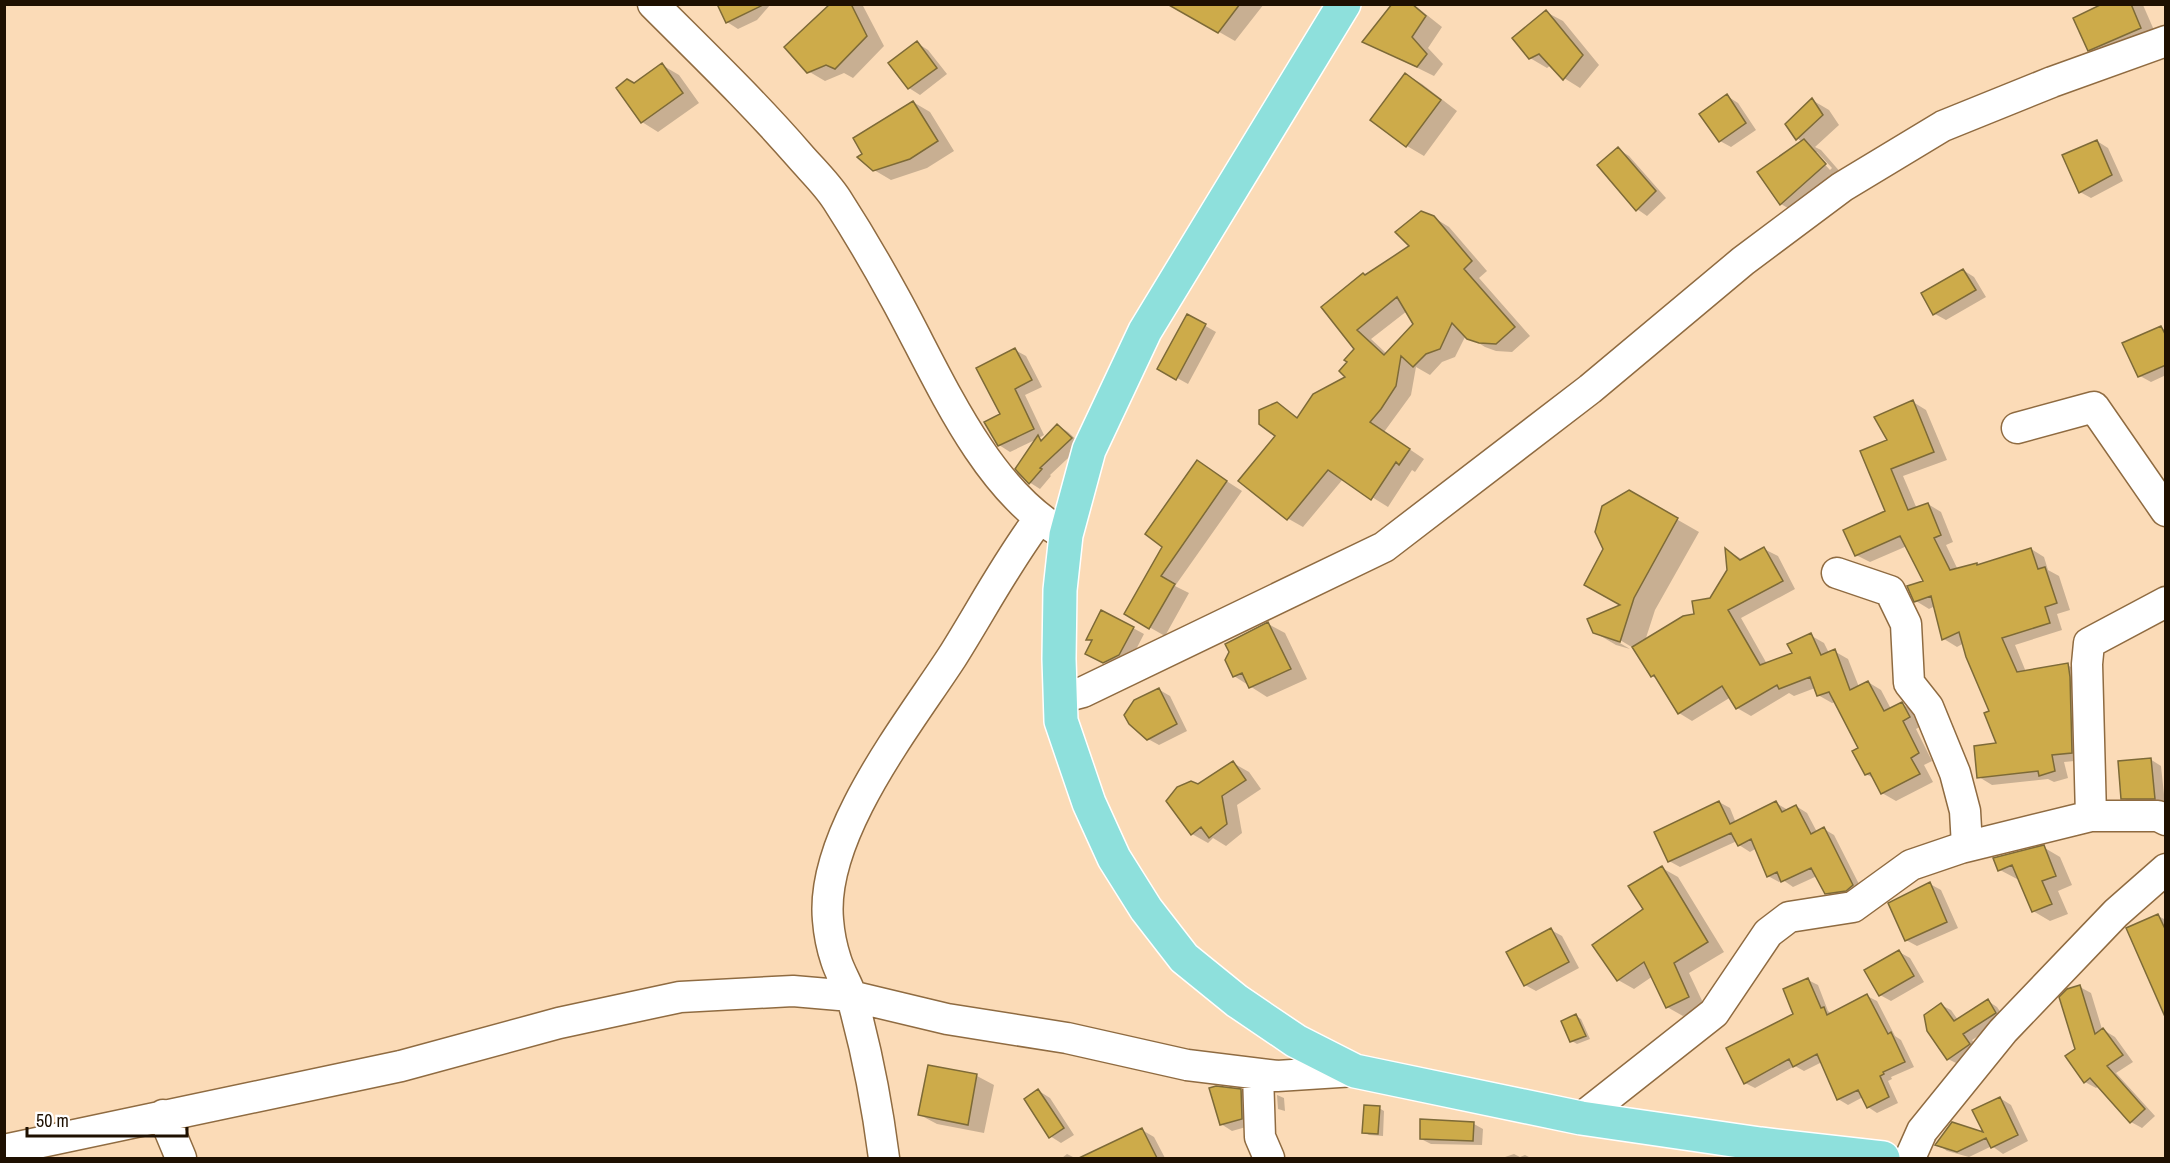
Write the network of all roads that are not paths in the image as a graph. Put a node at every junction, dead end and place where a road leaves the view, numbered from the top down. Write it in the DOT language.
graph roads {
  1 [pos="653,4"];
  2 [pos="1344,4"];
  3 [pos="2166,41"];
  4 [pos="2018,428"];
  5 [pos="2166,511"];
  6 [pos="1053,527"];
  7 [pos="1837,573"];
  8 [pos="2166,602"];
  9 [pos="1060,698"];
  10 [pos="2091,816"];
  11 [pos="2166,820"];
  12 [pos="1967,846"];
  13 [pos="2166,869"];
  14 [pos="851,996"];
  15 [pos="1354,1071"];
  16 [pos="1258,1074"];
  17 [pos="163,1115"];
  18 [pos="1581,1118"];
  19 [pos="4,1150"];
  20 [pos="1754,1151"];
  21 [pos="182,1158"];
  22 [pos="884,1158"];
  23 [pos="1269,1158"];
  24 [pos="1883,1158"];
  25 [pos="1910,1158"];
  1 -- 6 [label="street"];
  2 -- 6 [label="main road"];
  3 -- 9 [label="street"];
  4 -- 5 [label="street"];
  6 -- 9 [label="main road"];
  6 -- 14 [label="street"];
  7 -- 12 [label="street"];
  8 -- 10 [label="street"];
  9 -- 15 [label="main road"];
  10 -- 11 [label="street"];
  10 -- 12 [label="street"];
  12 -- 18 [label="street"];
  13 -- 25 [label="street"];
  14 -- 16 [label="street"];
  14 -- 17 [label="street"];
  14 -- 22 [label="street"];
  15 -- 16 [label="street"];
  15 -- 18 [label="main road"];
  16 -- 23 [label="street"];
  17 -- 19 [label="street"];
  17 -- 21 [label="street"];
  18 -- 20 [label="main road"];
  20 -- 24 [label="main road"];
}
